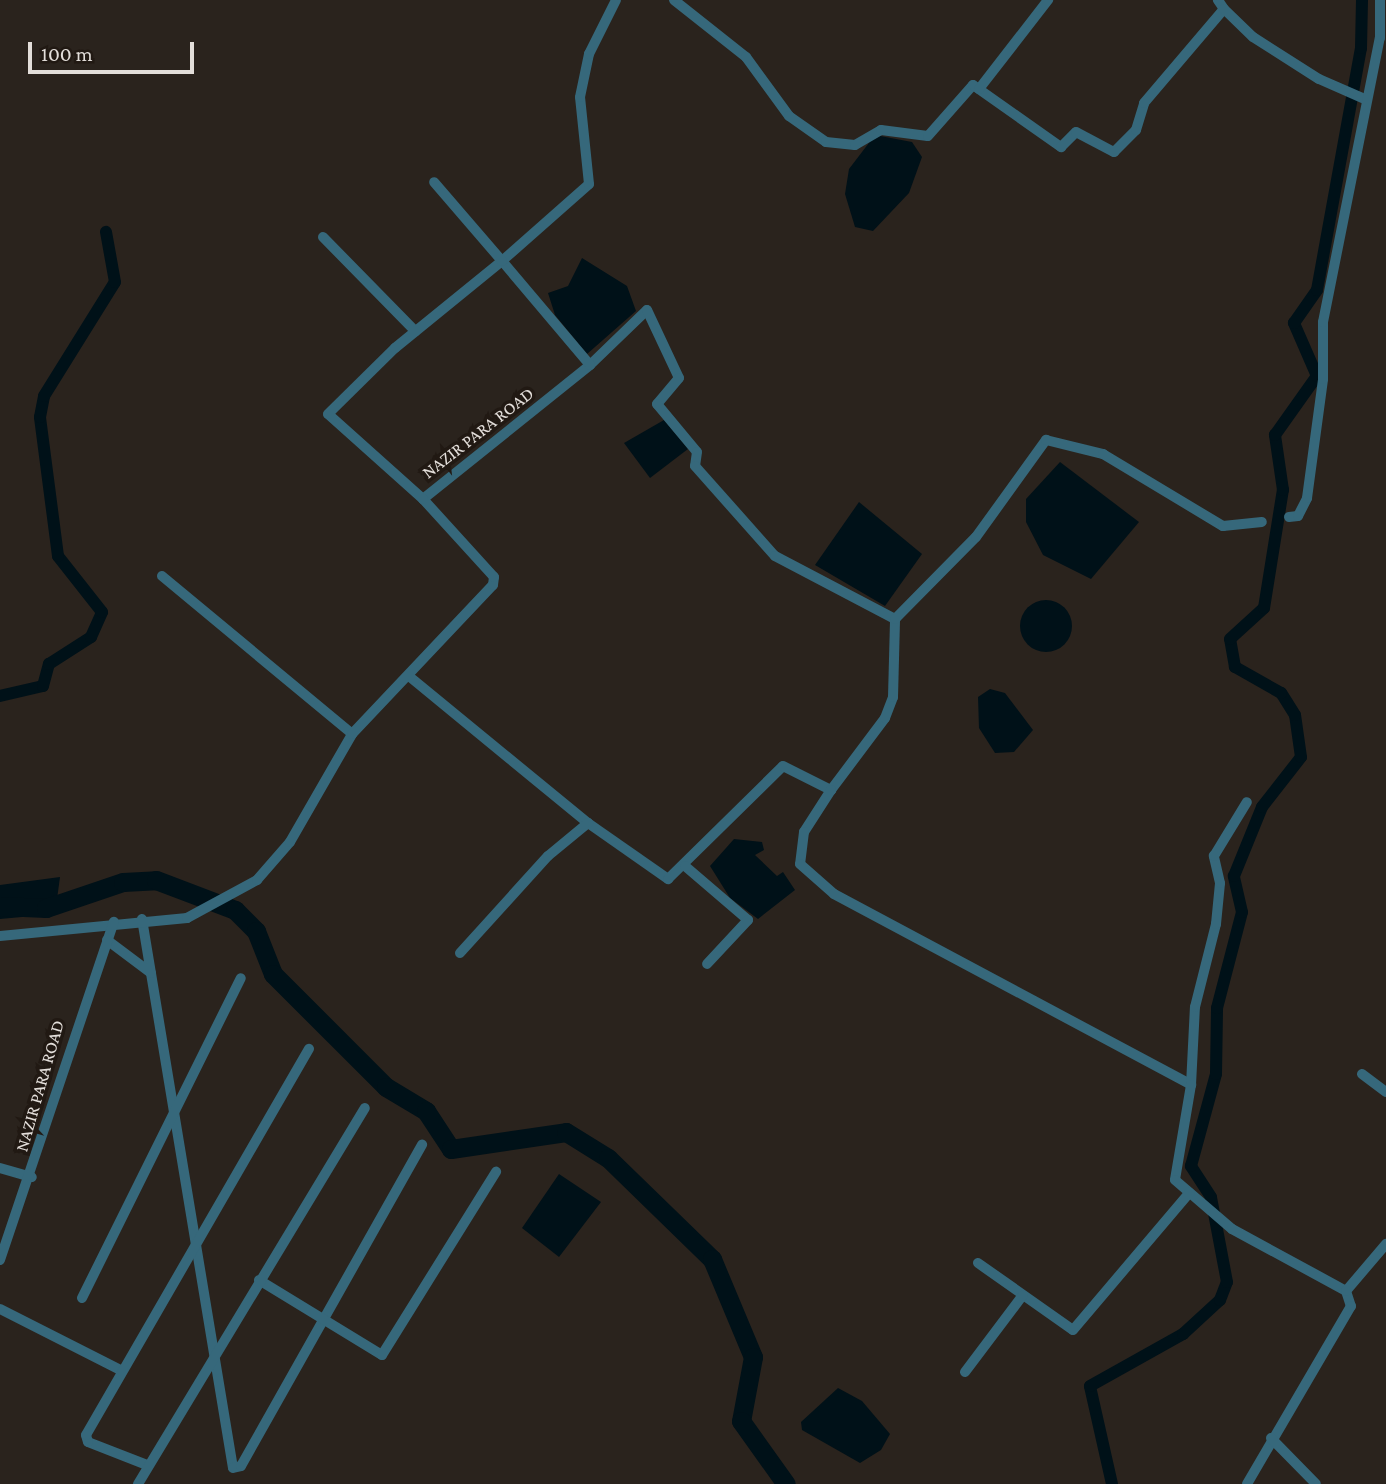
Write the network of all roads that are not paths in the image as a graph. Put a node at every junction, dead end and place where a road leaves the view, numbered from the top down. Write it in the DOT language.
graph roads {
  1 [pos="616,0"];
  2 [pos="674,0"];
  3 [pos="1048,0"];
  4 [pos="1380,0"];
  5 [pos="1221,5"];
  6 [pos="1383,41"];
  7 [pos="979,89"];
  8 [pos="1367,100"];
  9 [pos="433,182"];
  10 [pos="323,237"];
  11 [pos="502,261"];
  12 [pos="415,331"];
  13 [pos="590,365"];
  14 [pos="423,499"];
  15 [pos="1289,517"];
  16 [pos="1262,522"];
  17 [pos="163,576"];
  18 [pos="895,619"];
  19 [pos="410,677"];
  20 [pos="352,734"];
  21 [pos="831,790"];
  22 [pos="1247,802"];
  23 [pos="588,823"];
  24 [pos="685,866"];
  25 [pos="142,919"];
  26 [pos="114,922"];
  27 [pos="0,936"];
  28 [pos="107,940"];
  29 [pos="460,953"];
  30 [pos="707,964"];
  31 [pos="150,973"];
  32 [pos="241,978"];
  33 [pos="309,1049"];
  34 [pos="1362,1074"];
  35 [pos="1191,1085"];
  36 [pos="1386,1091"];
  37 [pos="365,1108"];
  38 [pos="172,1113"];
  39 [pos="422,1144"];
  40 [pos="0,1168"];
  41 [pos="496,1172"];
  42 [pos="32,1177"];
  43 [pos="1189,1193"];
  44 [pos="194,1243"];
  45 [pos="1386,1244"];
  46 [pos="0,1260"];
  47 [pos="978,1263"];
  48 [pos="259,1280"];
  49 [pos="1346,1292"];
  50 [pos="1023,1295"];
  51 [pos="82,1298"];
  52 [pos="0,1309"];
  53 [pos="323,1319"];
  54 [pos="213,1357"];
  55 [pos="120,1370"];
  56 [pos="965,1371"];
  57 [pos="1271,1438"];
  58 [pos="147,1465"];
  59 [pos="138,1484"];
  60 [pos="1247,1484"];
  61 [pos="1316,1484"];
  1 -- 11 [label="street"];
  2 -- 7 [label="street"];
  3 -- 7 [label="street"];
  4 -- 6 [label="street"];
  5 -- 7 [label="street"];
  5 -- 8 [label="street"];
  6 -- 8 [label="street"];
  8 -- 15 [label="street"];
  9 -- 11 [label="street"];
  10 -- 12 [label="street"];
  11 -- 12 [label="street"];
  11 -- 13 [label="street"];
  12 -- 14 [label="street"];
  13 -- 14 [label="street, NAZIR PARA ROAD"];
  13 -- 18 [label="street, NAZIR PARA ROAD"];
  14 -- 19 [label="street, NAZIR PARA ROAD"];
  16 -- 18 [label="street"];
  17 -- 20 [label="street"];
  18 -- 21 [label="street"];
  19 -- 20 [label="street, NAZIR PARA ROAD"];
  19 -- 23 [label="street"];
  20 -- 25 [label="street, NAZIR PARA ROAD"];
  21 -- 24 [label="street"];
  21 -- 35 [label="street"];
  22 -- 35 [label="street"];
  23 -- 24 [label="street"];
  23 -- 29 [label="street"];
  24 -- 30 [label="street"];
  25 -- 26 [label="street"];
  25 -- 31 [label="street"];
  26 -- 27 [label="street"];
  26 -- 28 [label="street, NAZIR PARA ROAD"];
  28 -- 31 [label="street"];
  28 -- 42 [label="street, NAZIR PARA ROAD"];
  31 -- 38 [label="street"];
  32 -- 38 [label="street"];
  33 -- 44 [label="street"];
  34 -- 36 [label="street"];
  35 -- 43 [label="street"];
  37 -- 48 [label="street"];
  38 -- 44 [label="street"];
  38 -- 51 [label="street"];
  39 -- 53 [label="street"];
  40 -- 42 [label="street"];
  41 -- 53 [label="street"];
  42 -- 46 [label="street, NAZIR PARA ROAD"];
  43 -- 49 [label="street"];
  43 -- 50 [label="street"];
  44 -- 54 [label="street"];
  44 -- 55 [label="street"];
  45 -- 49 [label="street"];
  47 -- 50 [label="street"];
  48 -- 53 [label="street"];
  48 -- 54 [label="street"];
  49 -- 57 [label="street"];
  50 -- 56 [label="street"];
  52 -- 55 [label="street"];
  53 -- 54 [label="street"];
  54 -- 58 [label="street"];
  55 -- 58 [label="street"];
  57 -- 60 [label="street"];
  57 -- 61 [label="street"];
  58 -- 59 [label="street"];
}
